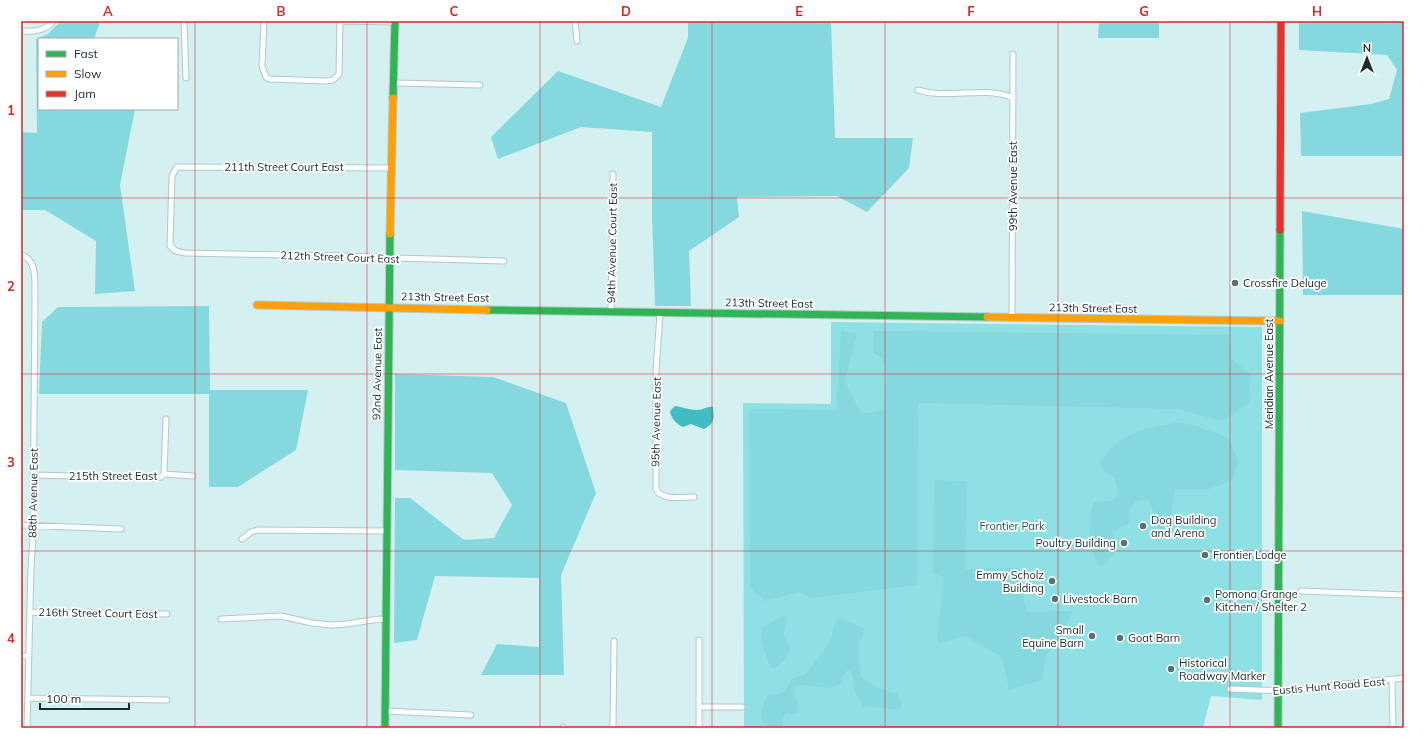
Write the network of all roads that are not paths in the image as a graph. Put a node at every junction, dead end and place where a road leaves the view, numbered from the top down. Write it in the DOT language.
graph roads {
  1 [pos="54,21"];
  2 [pos="184,21"];
  3 [pos="264,21"];
  4 [pos="340,21"];
  5 [pos="575,21"];
  6 [pos="1282,21"];
  7 [pos="395,22"];
  8 [pos="21,31"];
  9 [pos="577,41"];
  10 [pos="1013,54"];
  11 [pos="186,78"];
  12 [pos="394,83"];
  13 [pos="480,85"];
  14 [pos="918,90"];
  15 [pos="1013,98"];
  16 [pos="392,168"];
  17 [pos="613,174"];
  18 [pos="176,251"];
  19 [pos="21,255"];
  20 [pos="389,257"];
  21 [pos="504,261"];
  22 [pos="257,305"];
  23 [pos="389,307"];
  24 [pos="611,312"];
  25 [pos="660,313"];
  26 [pos="1012,317"];
  27 [pos="1280,321"];
  28 [pos="166,419"];
  29 [pos="164,474"];
  30 [pos="33,475"];
  31 [pos="193,476"];
  32 [pos="694,497"];
  33 [pos="21,525"];
  34 [pos="33,525"];
  35 [pos="121,528"];
  36 [pos="387,531"];
  37 [pos="242,539"];
  38 [pos="1301,591"];
  39 [pos="1404,595"];
  40 [pos="30,612"];
  41 [pos="167,614"];
  42 [pos="221,619"];
  43 [pos="386,620"];
  44 [pos="699,640"];
  45 [pos="614,641"];
  46 [pos="21,656"];
  47 [pos="29,656"];
  48 [pos="1404,678"];
  49 [pos="1392,680"];
  50 [pos="1230,689"];
  51 [pos="1279,692"];
  52 [pos="28,698"];
  53 [pos="167,700"];
  54 [pos="700,707"];
  55 [pos="742,707"];
  56 [pos="385,711"];
  57 [pos="471,715"];
  58 [pos="28,728"];
  59 [pos="385,728"];
  60 [pos="613,728"];
  61 [pos="699,728"];
  62 [pos="1278,728"];
  63 [pos="1393,728"];
  1 -- 8 [label="street"];
  2 -- 11 [label="street"];
  3 -- 4 [label="street"];
  4 -- 7 [label="street"];
  5 -- 9 [label="street"];
  6 -- 27 [label="street, Meridian Avenue East"];
  7 -- 12 [label="street, 92nd Avenue East"];
  10 -- 15 [label="street, 99th Avenue East"];
  12 -- 13 [label="street"];
  12 -- 16 [label="street, 92nd Avenue East"];
  14 -- 15 [label="street"];
  15 -- 26 [label="street, 99th Avenue East"];
  16 -- 18 [label="street, 211th Street Court East"];
  16 -- 20 [label="street, 92nd Avenue East"];
  17 -- 24 [label="street, 94th Avenue Court East"];
  18 -- 20 [label="street, 212th Street Court East"];
  19 -- 30 [label="street, 88th Avenue East"];
  20 -- 21 [label="street, 212th Street Court East"];
  20 -- 23 [label="street, 92nd Avenue East"];
  22 -- 23 [label="street, 213th Street East"];
  23 -- 24 [label="street, 213th Street East"];
  23 -- 36 [label="street, 92nd Avenue East"];
  24 -- 25 [label="street, 213th Street East"];
  25 -- 26 [label="street, 213th Street East"];
  25 -- 32 [label="street, 95th Avenue East"];
  26 -- 27 [label="street, 213th Street East"];
  27 -- 51 [label="street, Meridian Avenue East"];
  28 -- 29 [label="street"];
  29 -- 30 [label="street, 215th Street East"];
  29 -- 31 [label="street, 215th Street East"];
  30 -- 34 [label="street, 88th Avenue East"];
  33 -- 34 [label="street"];
  34 -- 35 [label="street"];
  34 -- 40 [label="street, 88th Avenue East"];
  36 -- 37 [label="street"];
  36 -- 43 [label="street, 92nd Avenue East"];
  38 -- 39 [label="street"];
  40 -- 41 [label="street, 216th Street Court East"];
  40 -- 47 [label="street, 88th Avenue East"];
  42 -- 43 [label="street"];
  43 -- 56 [label="street, 92nd Avenue East"];
  44 -- 54 [label="street"];
  45 -- 60 [label="street"];
  46 -- 47 [label="street"];
  47 -- 52 [label="street, 88th Avenue East"];
  48 -- 49 [label="street, Eustis Hunt Road East"];
  49 -- 51 [label="street, Eustis Hunt Road East"];
  49 -- 63 [label="street"];
  50 -- 51 [label="street, Eustis Hunt Road East"];
  51 -- 62 [label="street, Meridian Avenue East"];
  52 -- 53 [label="street"];
  52 -- 58 [label="street, 88th Avenue East"];
  54 -- 55 [label="street"];
  54 -- 61 [label="street"];
  56 -- 57 [label="street"];
  56 -- 59 [label="street, 92nd Avenue East"];
}
